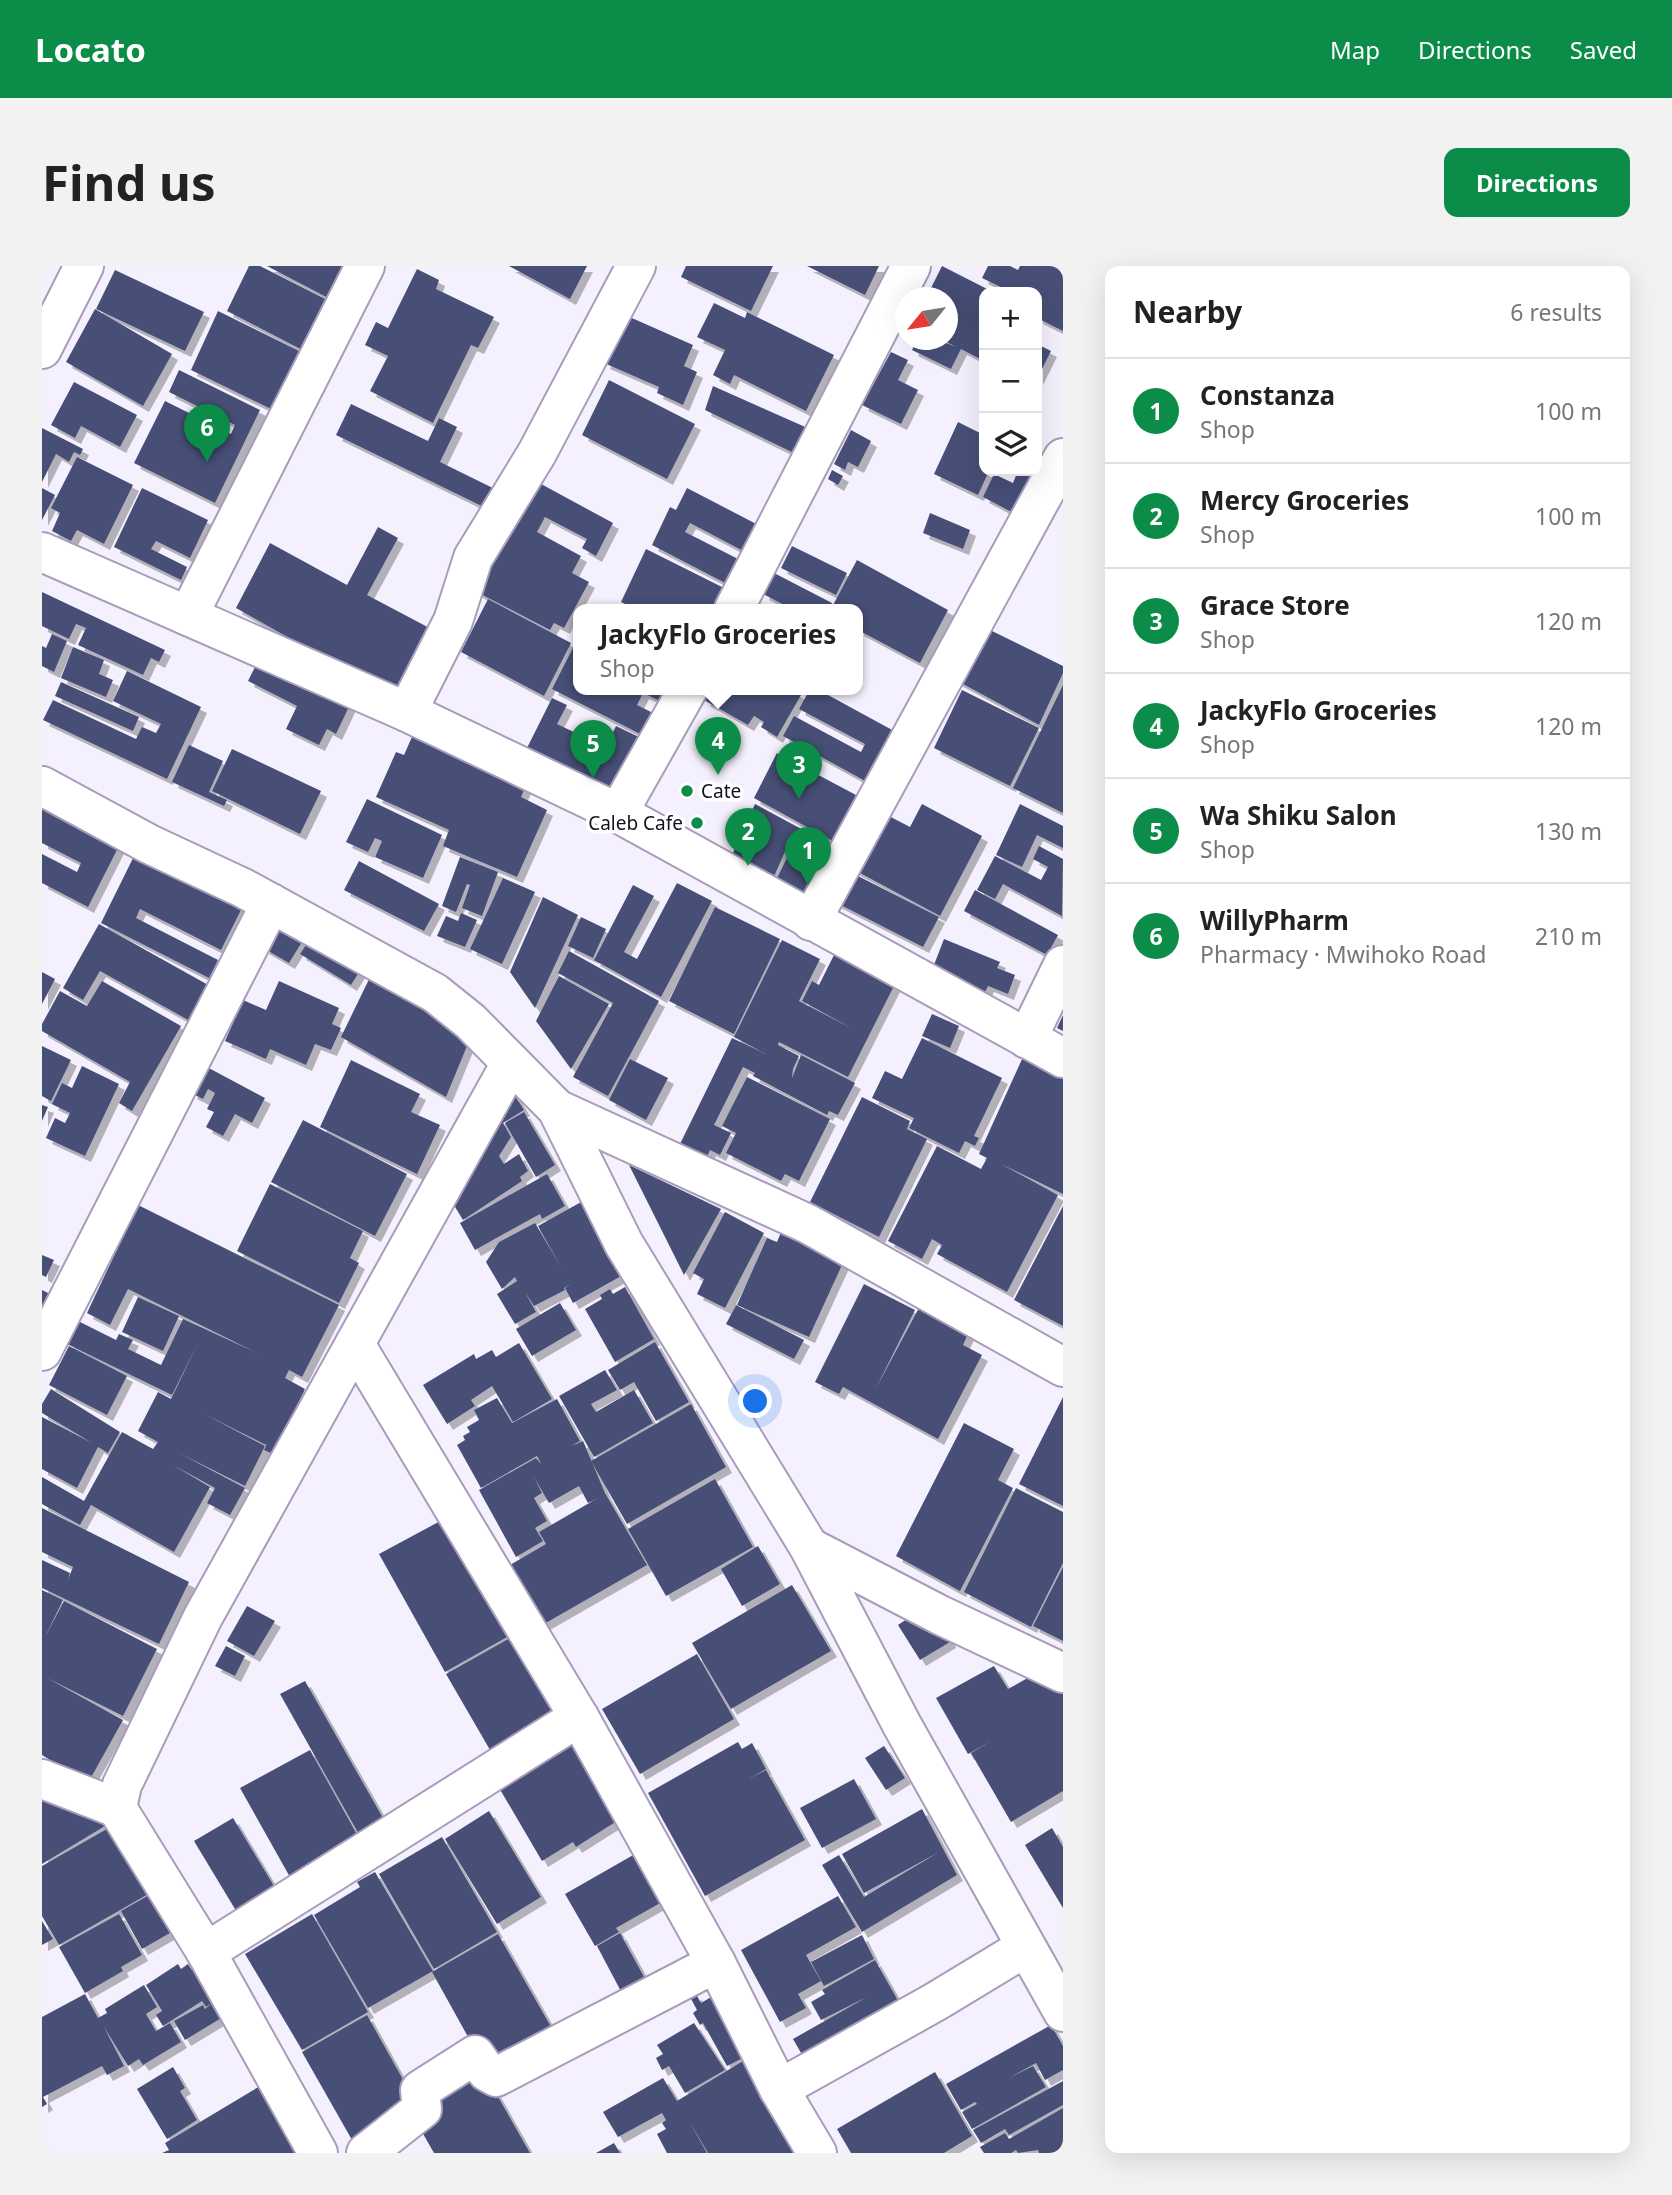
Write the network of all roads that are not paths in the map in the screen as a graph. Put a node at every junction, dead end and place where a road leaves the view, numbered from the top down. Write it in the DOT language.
graph roads {
  1 [pos="84,266"];
  2 [pos="365,266"];
  3 [pos="636,266"];
  4 [pos="911,266"];
  5 [pos="42,349"];
  6 [pos="1063,458"];
  7 [pos="42,552"];
  8 [pos="737,604"];
  9 [pos="188,616"];
  10 [pos="685,695"];
  11 [pos="407,712"];
  12 [pos="42,786"];
  13 [pos="618,813"];
  14 [pos="271,903"];
  15 [pos="811,921"];
  16 [pos="1063,965"];
  17 [pos="1027,1039"];
  18 [pos="1063,1058"];
  19 [pos="511,1063"];
  20 [pos="557,1109"];
  21 [pos="355,1344"];
  22 [pos="42,1351"];
  23 [pos="1063,1367"];
  24 [pos="809,1548"];
  25 [pos="1063,1673"];
  26 [pos="579,1717"];
  27 [pos="42,1779"];
  28 [pos="117,1808"];
  29 [pos="1026,1947"];
  30 [pos="205,1952"];
  31 [pos="716,1963"];
  32 [pos="1063,2012"];
  33 [pos="779,2089"];
  34 [pos="318,2153"];
  35 [pos="366,2153"];
  36 [pos="817,2153"];
  1 -- 5 [label="street"];
  2 -- 9 [label="street"];
  3 -- 11 [label="street"];
  4 -- 8 [label="street"];
  6 -- 15 [label="street"];
  7 -- 9 [label="street"];
  9 -- 11 [label="street"];
  10 -- 13 [label="street"];
  11 -- 13 [label="street"];
  12 -- 14 [label="street"];
  13 -- 15 [label="street"];
  14 -- 19 [label="street"];
  14 -- 22 [label="street"];
  15 -- 17 [label="street"];
  16 -- 17 [label="street"];
  17 -- 18 [label="street"];
  19 -- 20 [label="street"];
  19 -- 21 [label="street"];
  20 -- 23 [label="street"];
  20 -- 24 [label="street"];
  21 -- 26 [label="street"];
  21 -- 28 [label="street"];
  24 -- 25 [label="street"];
  24 -- 29 [label="street"];
  26 -- 30 [label="street"];
  26 -- 31 [label="street"];
  27 -- 28 [label="street"];
  28 -- 30 [label="street"];
  29 -- 32 [label="street"];
  29 -- 33 [label="street"];
  30 -- 34 [label="street"];
  31 -- 33 [label="street"];
  31 -- 35 [label="street"];
  33 -- 36 [label="street"];
}
